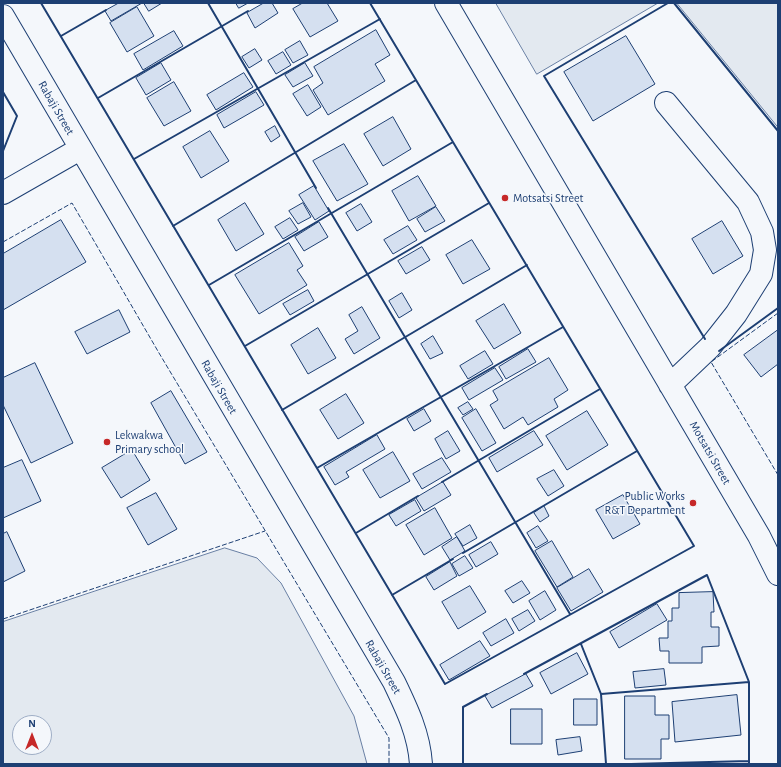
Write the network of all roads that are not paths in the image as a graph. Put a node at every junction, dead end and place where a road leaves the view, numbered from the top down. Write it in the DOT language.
graph roads {
  1 [pos="446,3"];
  2 [pos="3,16"];
  3 [pos="666,103"];
  4 [pos="80,149"];
  5 [pos="3,193"];
  6 [pos="670,385"];
  7 [pos="778,574"];
  8 [pos="421,764"];
  1 -- 6 [label="street, Motsatsi Street"];
  2 -- 4 [label="street, Rabaji Street"];
  3 -- 6 [label="street"];
  4 -- 5 [label="street"];
  4 -- 8 [label="street, Rabaji Street"];
  6 -- 7 [label="street, Motsatsi Street"];
}
